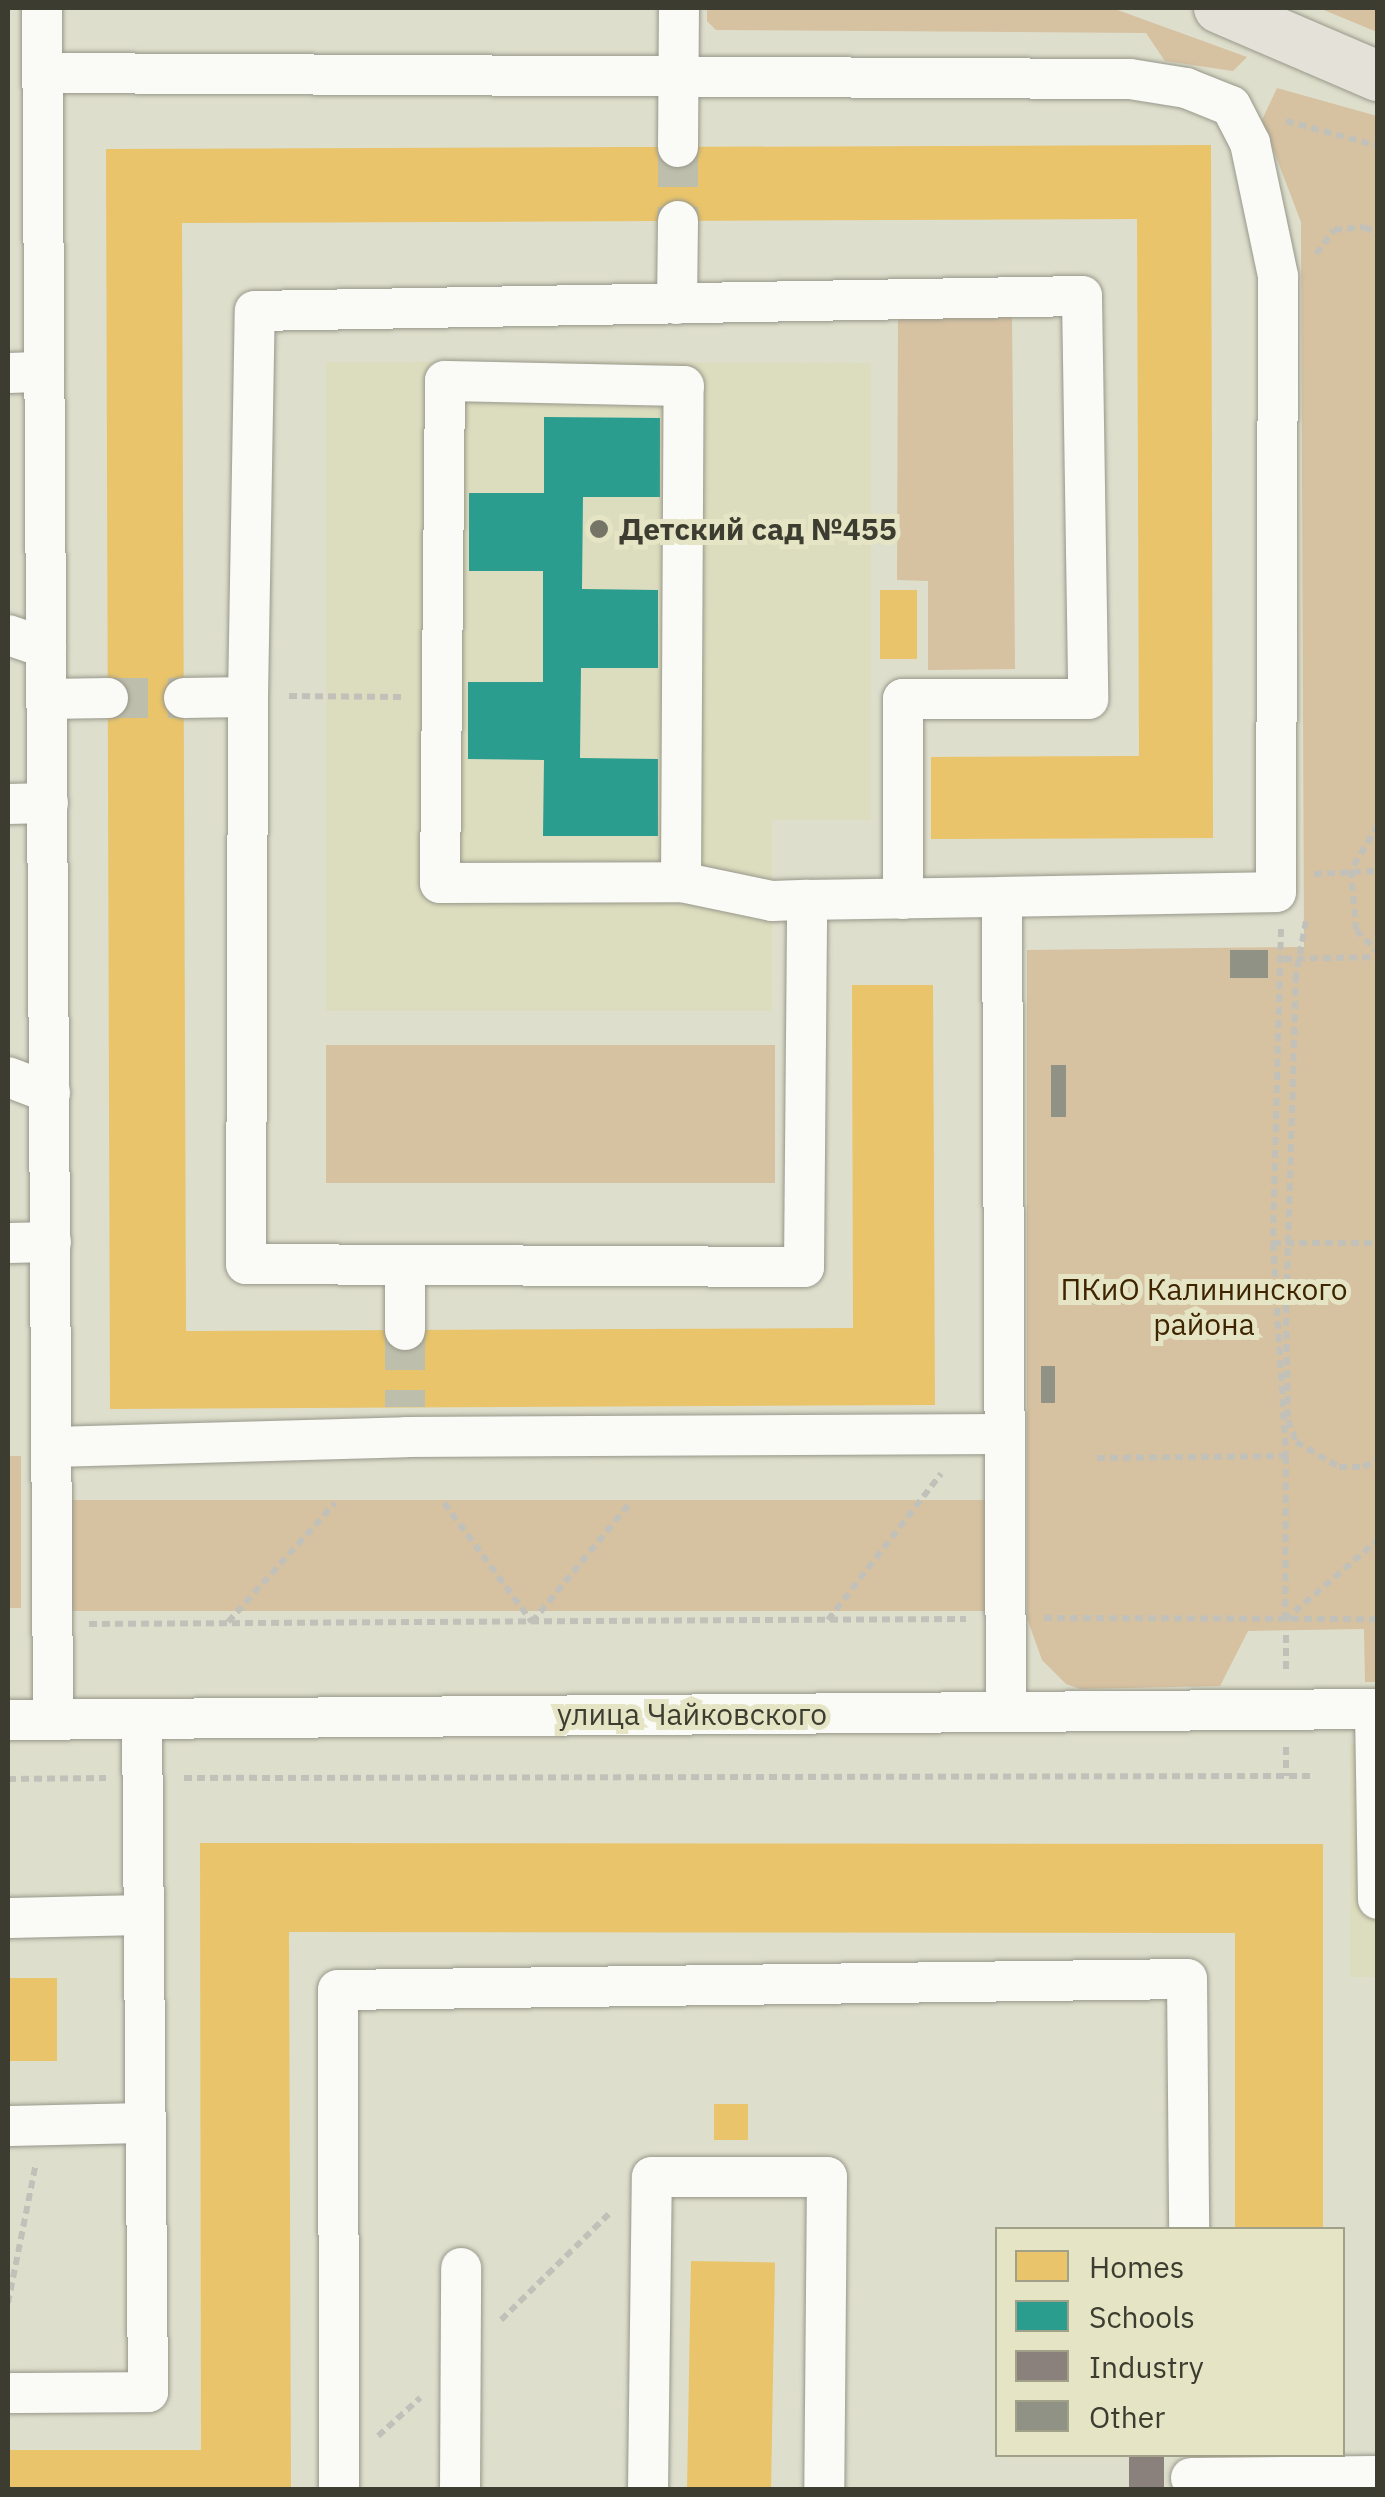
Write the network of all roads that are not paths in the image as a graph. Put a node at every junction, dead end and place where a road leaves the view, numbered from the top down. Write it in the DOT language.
graph roads {
  1 [pos="42,8"];
  2 [pos="679,8"];
  3 [pos="1219,8"];
  4 [pos="43,72"];
  5 [pos="678,76"];
  6 [pos="1378,76"];
  7 [pos="678,147"];
  8 [pos="26,202"];
  9 [pos="678,221"];
  10 [pos="677,304"];
  11 [pos="26,373"];
  12 [pos="8,635"];
  13 [pos="46,648"];
  14 [pos="248,697"];
  15 [pos="47,698"];
  16 [pos="108,698"];
  17 [pos="184,698"];
  18 [pos="48,802"];
  19 [pos="8,804"];
  20 [pos="681,882"];
  21 [pos="1002,897"];
  22 [pos="904,898"];
  23 [pos="807,900"];
  24 [pos="8,1076"];
  25 [pos="50,1093"];
  26 [pos="50,1242"];
  27 [pos="8,1243"];
  28 [pos="405,1265"];
  29 [pos="405,1330"];
  30 [pos="988,1434"];
  31 [pos="53,1447"];
  32 [pos="1376,1709"];
  33 [pos="1006,1712"];
  34 [pos="142,1718"];
  35 [pos="8,1720"];
  36 [pos="53,1720"];
  37 [pos="1378,1899"];
  38 [pos="144,1915"];
  39 [pos="8,1918"];
  40 [pos="145,2123"];
  41 [pos="26,2126"];
  42 [pos="1189,2227"];
  43 [pos="461,2268"];
  44 [pos="8,2393"];
  45 [pos="1191,2474"];
  46 [pos="1378,2476"];
  47 [pos="340,2490"];
  48 [pos="460,2490"];
  49 [pos="648,2490"];
  50 [pos="824,2490"];
  1 -- 4 [label="street"];
  2 -- 5 [label="street"];
  3 -- 6 [label="main road"];
  4 -- 5 [label="street"];
  4 -- 8 [label="street"];
  5 -- 7 [label="street"];
  5 -- 21 [label="street"];
  8 -- 11 [label="street"];
  9 -- 10 [label="street"];
  10 -- 14 [label="street"];
  10 -- 22 [label="street"];
  11 -- 13 [label="street"];
  12 -- 13 [label="street"];
  13 -- 15 [label="street"];
  14 -- 17 [label="street"];
  14 -- 28 [label="street"];
  15 -- 16 [label="street"];
  15 -- 18 [label="street"];
  18 -- 19 [label="street"];
  18 -- 25 [label="street"];
  20 -- 20 [label="street"];
  20 -- 23 [label="street"];
  21 -- 22 [label="street"];
  21 -- 30 [label="street"];
  22 -- 23 [label="street"];
  23 -- 28 [label="street"];
  24 -- 25 [label="street"];
  25 -- 26 [label="street"];
  26 -- 27 [label="street"];
  26 -- 31 [label="street"];
  28 -- 29 [label="street"];
  30 -- 31 [label="street"];
  30 -- 33 [label="street"];
  31 -- 36 [label="street"];
  32 -- 33 [label="street, улица Чайковского"];
  32 -- 37 [label="street"];
  33 -- 34 [label="street, улица Чайковского"];
  34 -- 36 [label="street, улица Чайковского"];
  34 -- 38 [label="street"];
  35 -- 36 [label="street, улица Чайковского"];
  38 -- 39 [label="street"];
  38 -- 40 [label="street"];
  40 -- 41 [label="street"];
  40 -- 44 [label="street"];
  42 -- 47 [label="street"];
  43 -- 48 [label="street"];
  45 -- 46 [label="street"];
  49 -- 50 [label="street"];
}
